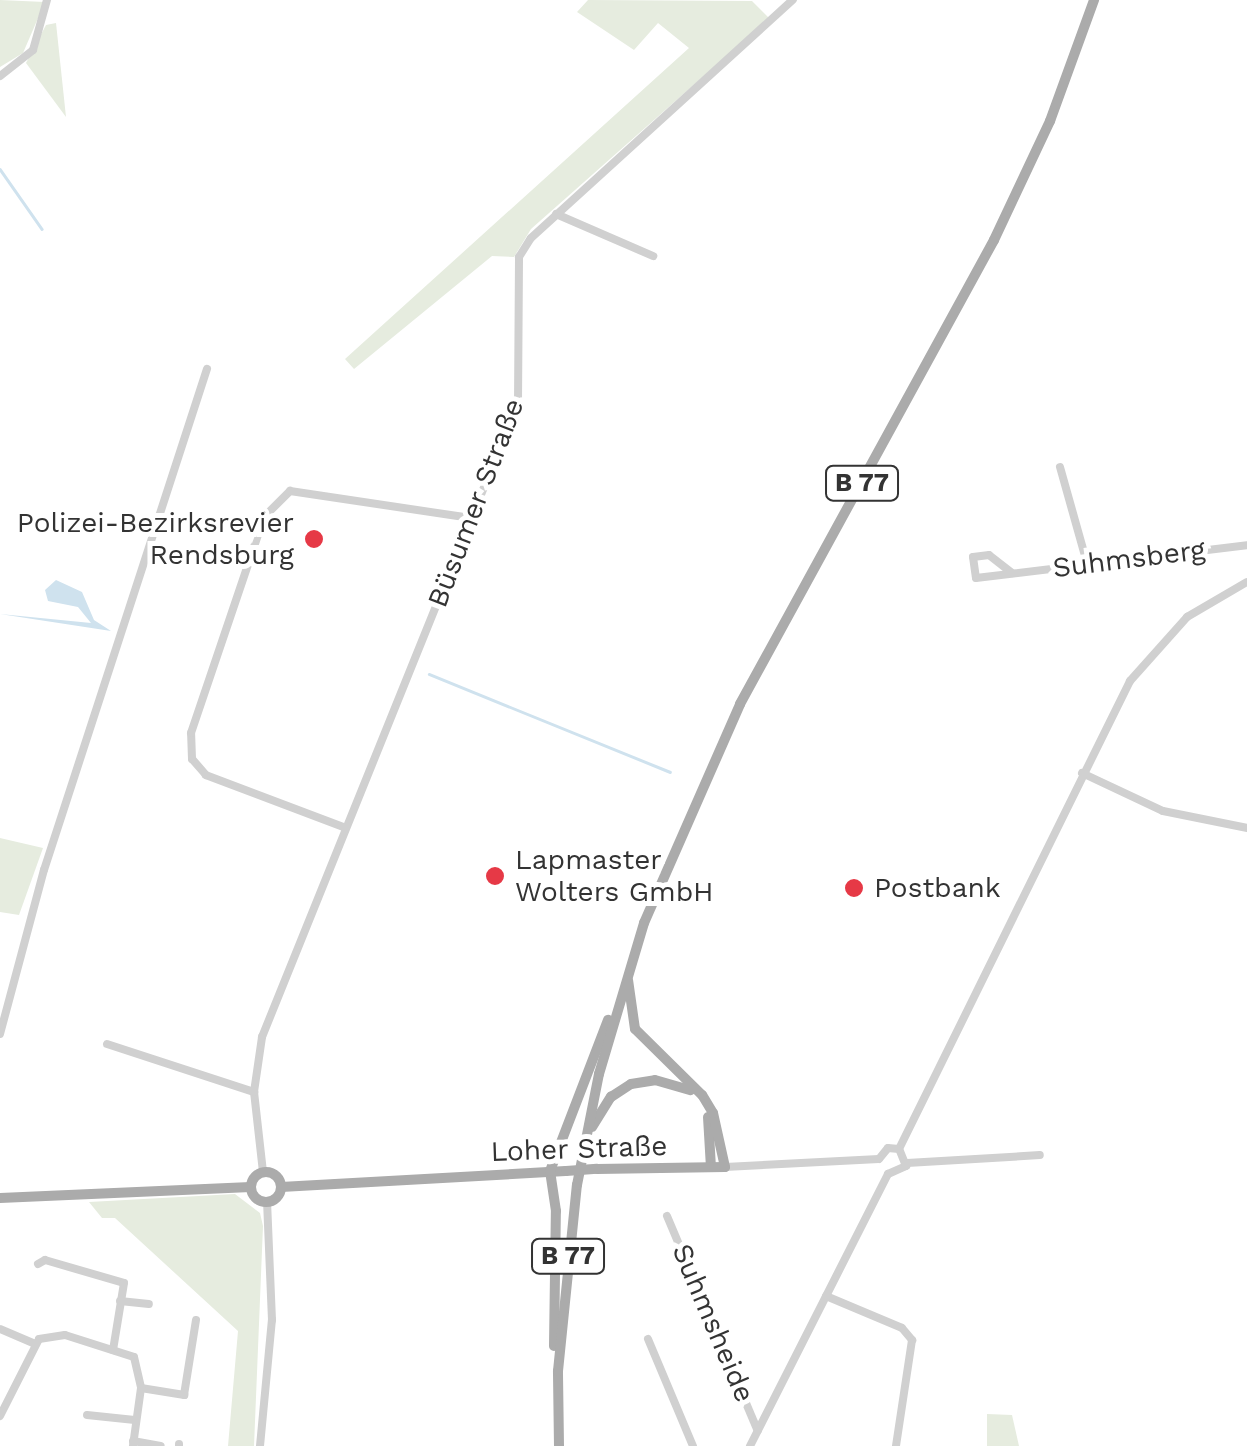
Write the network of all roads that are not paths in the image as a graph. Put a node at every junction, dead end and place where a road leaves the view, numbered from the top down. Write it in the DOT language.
graph roads {
  1 [pos="47,0"];
  2 [pos="793,0"];
  3 [pos="1094,0"];
  4 [pos="0,76"];
  5 [pos="556,214"];
  6 [pos="653,256"];
  7 [pos="208,369"];
  8 [pos="1060,467"];
  9 [pos="472,518"];
  10 [pos="1247,545"];
  11 [pos="1087,564"];
  12 [pos="1012,573"];
  13 [pos="1247,582"];
  14 [pos="1082,773"];
  15 [pos="346,828"];
  16 [pos="1247,828"];
  17 [pos="629,966"];
  18 [pos="624,982"];
  19 [pos="0,1034"];
  20 [pos="106,1044"];
  21 [pos="254,1092"];
  22 [pos="585,1141"];
  23 [pos="899,1148"];
  24 [pos="1040,1156"];
  25 [pos="879,1159"];
  26 [pos="907,1163"];
  27 [pos="711,1166"];
  28 [pos="725,1167"];
  29 [pos="550,1171"];
  30 [pos="263,1172"];
  31 [pos="888,1174"];
  32 [pos="282,1187"];
  33 [pos="251,1188"];
  34 [pos="0,1198"];
  35 [pos="267,1202"];
  36 [pos="667,1216"];
  37 [pos="38,1264"];
  38 [pos="826,1296"];
  39 [pos="120,1301"];
  40 [pos="149,1304"];
  41 [pos="196,1320"];
  42 [pos="0,1328"];
  43 [pos="648,1340"];
  44 [pos="36,1344"];
  45 [pos="112,1350"];
  46 [pos="558,1371"];
  47 [pos="141,1388"];
  48 [pos="0,1416"];
  49 [pos="88,1416"];
  50 [pos="136,1420"];
  51 [pos="758,1431"];
  52 [pos="133,1444"];
  53 [pos="161,1446"];
  54 [pos="260,1446"];
  55 [pos="560,1446"];
  56 [pos="693,1446"];
  57 [pos="750,1446"];
  58 [pos="896,1446"];
  1 -- 4 [label="street"];
  2 -- 5 [label="street, Büsumer Straße"];
  3 -- 17 [label="main road, B 77"];
  5 -- 6 [label="street"];
  5 -- 9 [label="street, Büsumer Straße"];
  7 -- 19 [label="street"];
  8 -- 11 [label="street"];
  9 -- 15 [label="street, Büsumer Straße"];
  9 -- 15 [label="street"];
  10 -- 11 [label="street, Suhmsberg"];
  11 -- 12 [label="street, Suhmsberg"];
  12 -- 12 [label="street, Suhmsberg"];
  13 -- 14 [label="street"];
  14 -- 16 [label="street"];
  14 -- 23 [label="street"];
  15 -- 21 [label="street, Büsumer Straße"];
  17 -- 18 [label="main road, B 77"];
  17 -- 28 [label="main road"];
  18 -- 22 [label="main road, B 77"];
  18 -- 29 [label="main road"];
  20 -- 21 [label="street"];
  21 -- 30 [label="street, Büsumer Straße"];
  22 -- 27 [label="main road"];
  22 -- 46 [label="main road, B 77"];
  23 -- 25 [label="street"];
  23 -- 26 [label="street"];
  24 -- 26 [label="street"];
  25 -- 28 [label="street, Loher Straße"];
  25 -- 31 [label="street"];
  26 -- 31 [label="street"];
  27 -- 28 [label="main road, Loher Straße"];
  27 -- 29 [label="main road, Loher Straße, bridge"];
  29 -- 32 [label="main road, Loher Straße"];
  29 -- 46 [label="main road"];
  30 -- 32 [label="main road"];
  30 -- 33 [label="main road"];
  31 -- 38 [label="street"];
  32 -- 35 [label="main road"];
  33 -- 34 [label="main road"];
  33 -- 35 [label="main road"];
  35 -- 54 [label="street"];
  36 -- 51 [label="street, Suhmsheide"];
  37 -- 39 [label="street"];
  38 -- 51 [label="street"];
  38 -- 58 [label="street"];
  39 -- 40 [label="street"];
  39 -- 45 [label="street"];
  41 -- 47 [label="street"];
  42 -- 44 [label="street"];
  43 -- 56 [label="street"];
  44 -- 45 [label="street"];
  44 -- 48 [label="street"];
  45 -- 47 [label="street"];
  46 -- 55 [label="main road, B 77"];
  47 -- 50 [label="street"];
  49 -- 50 [label="street"];
  50 -- 52 [label="street"];
  51 -- 57 [label="street"];
  52 -- 53 [label="street"];
}
